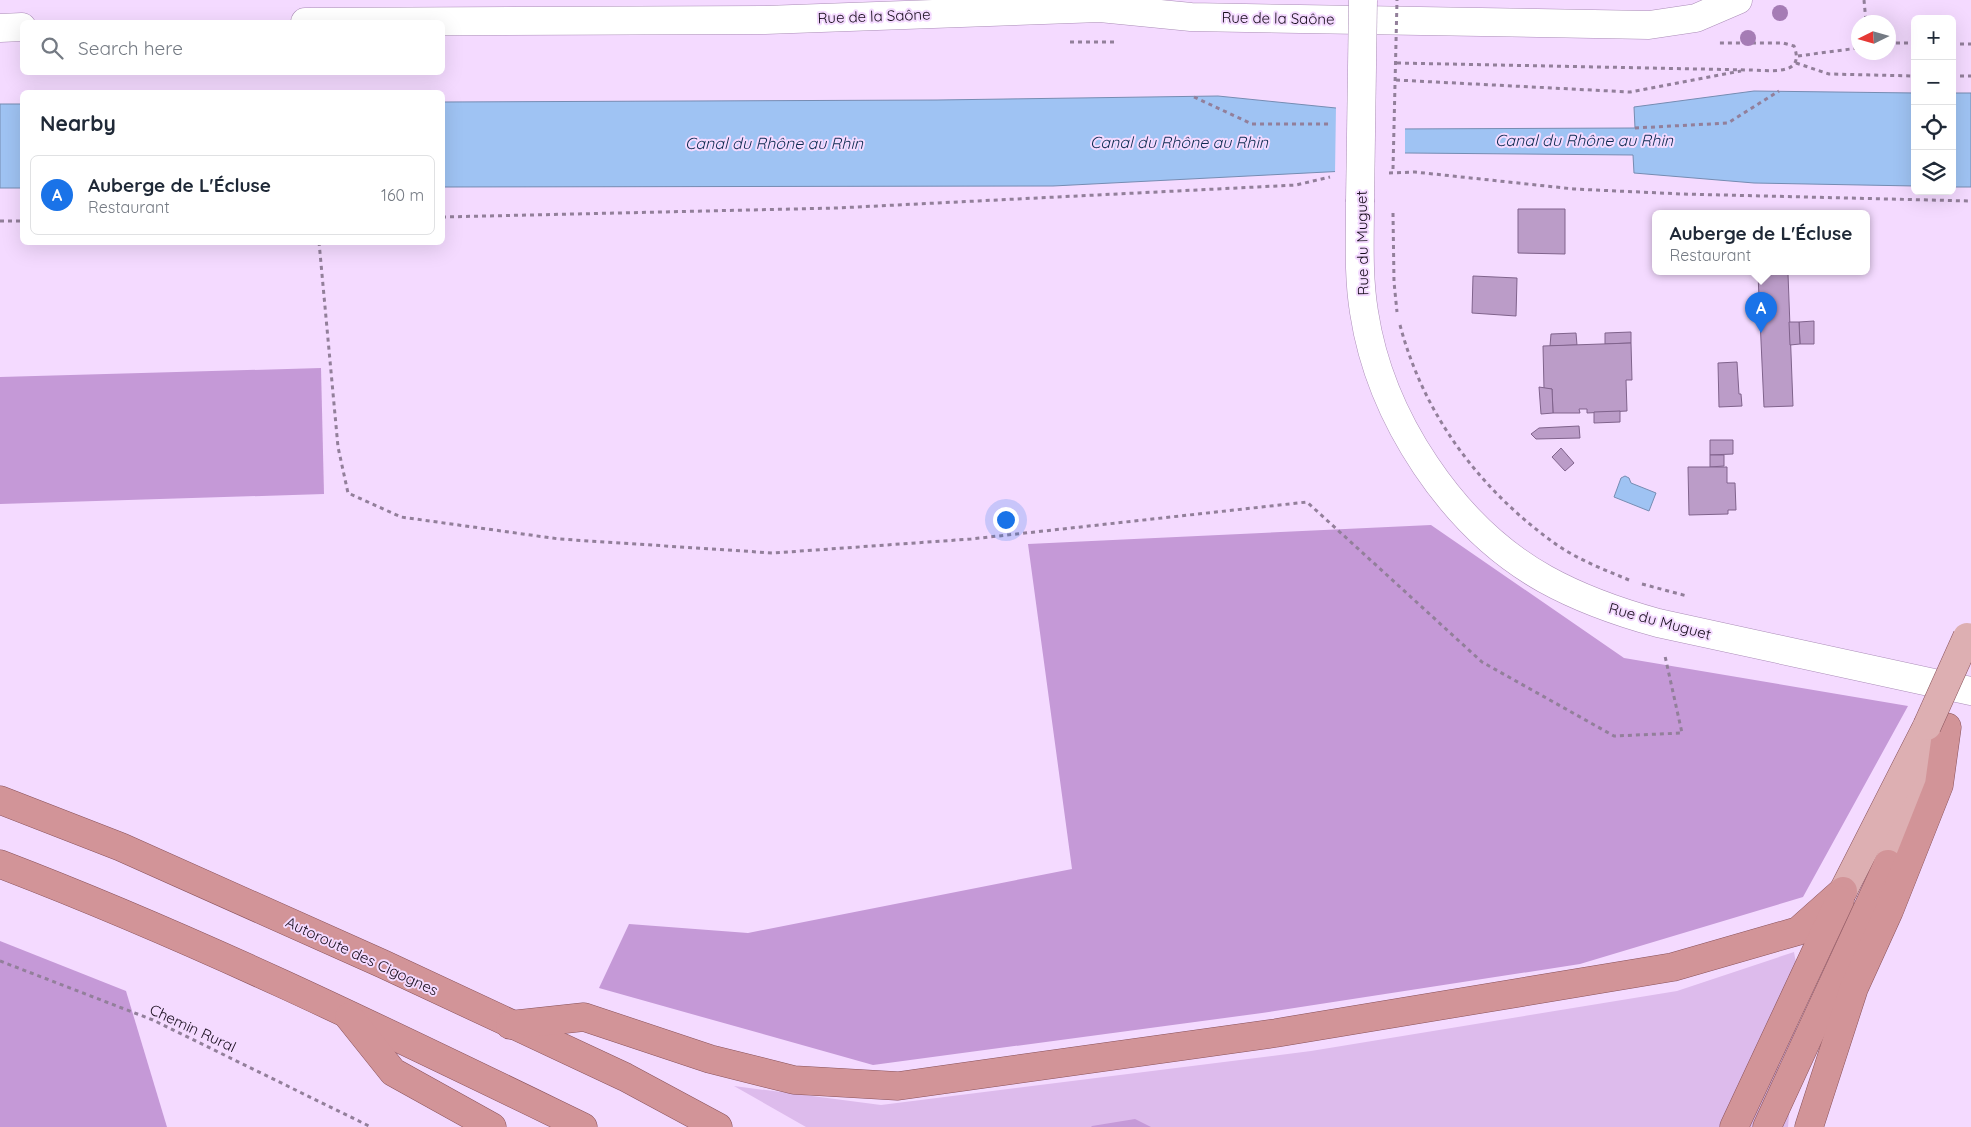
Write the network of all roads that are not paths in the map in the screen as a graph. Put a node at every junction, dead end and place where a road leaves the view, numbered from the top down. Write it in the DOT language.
graph roads {
  1 [pos="1363,0"];
  2 [pos="1738,0"];
  3 [pos="1140,6"];
  4 [pos="433,10"];
  5 [pos="765,10"];
  6 [pos="326,20"];
  7 [pos="0,28"];
  8 [pos="20,28"];
  9 [pos="1969,631"];
  10 [pos="1971,671"];
  11 [pos="1971,691"];
  12 [pos="1937,726"];
  13 [pos="0,800"];
  14 [pos="0,864"];
  15 [pos="1888,864"];
  16 [pos="1843,892"];
  17 [pos="344,1011"];
  18 [pos="510,1025"];
  19 [pos="492,1127"];
  20 [pos="583,1127"];
  21 [pos="718,1127"];
  22 [pos="1734,1127"];
  23 [pos="1767,1127"];
  24 [pos="1809,1127"];
  1 -- 11 [label="street, Rue du Muguet, bridge"];
  2 -- 3 [label="street, Rue de la Saône"];
  3 -- 5 [label="street, Rue de la Saône"];
  4 -- 5 [label="street, Rue de la Saône"];
  4 -- 6 [label="street, Rue de la Saône"];
  7 -- 8 [label="street"];
  9 -- 12 [label="main road, bridge"];
  10 -- 12 [label="main road"];
  12 -- 15 [label="main road"];
  12 -- 16 [label="main road"];
  12 -- 24 [label="highway"];
  13 -- 18 [label="highway, Autoroute des Cigognes"];
  14 -- 17 [label="highway"];
  15 -- 23 [label="highway"];
  16 -- 18 [label="highway"];
  16 -- 22 [label="highway"];
  17 -- 19 [label="highway"];
  17 -- 20 [label="highway"];
  18 -- 21 [label="highway, Autoroute des Cigognes"];
}
